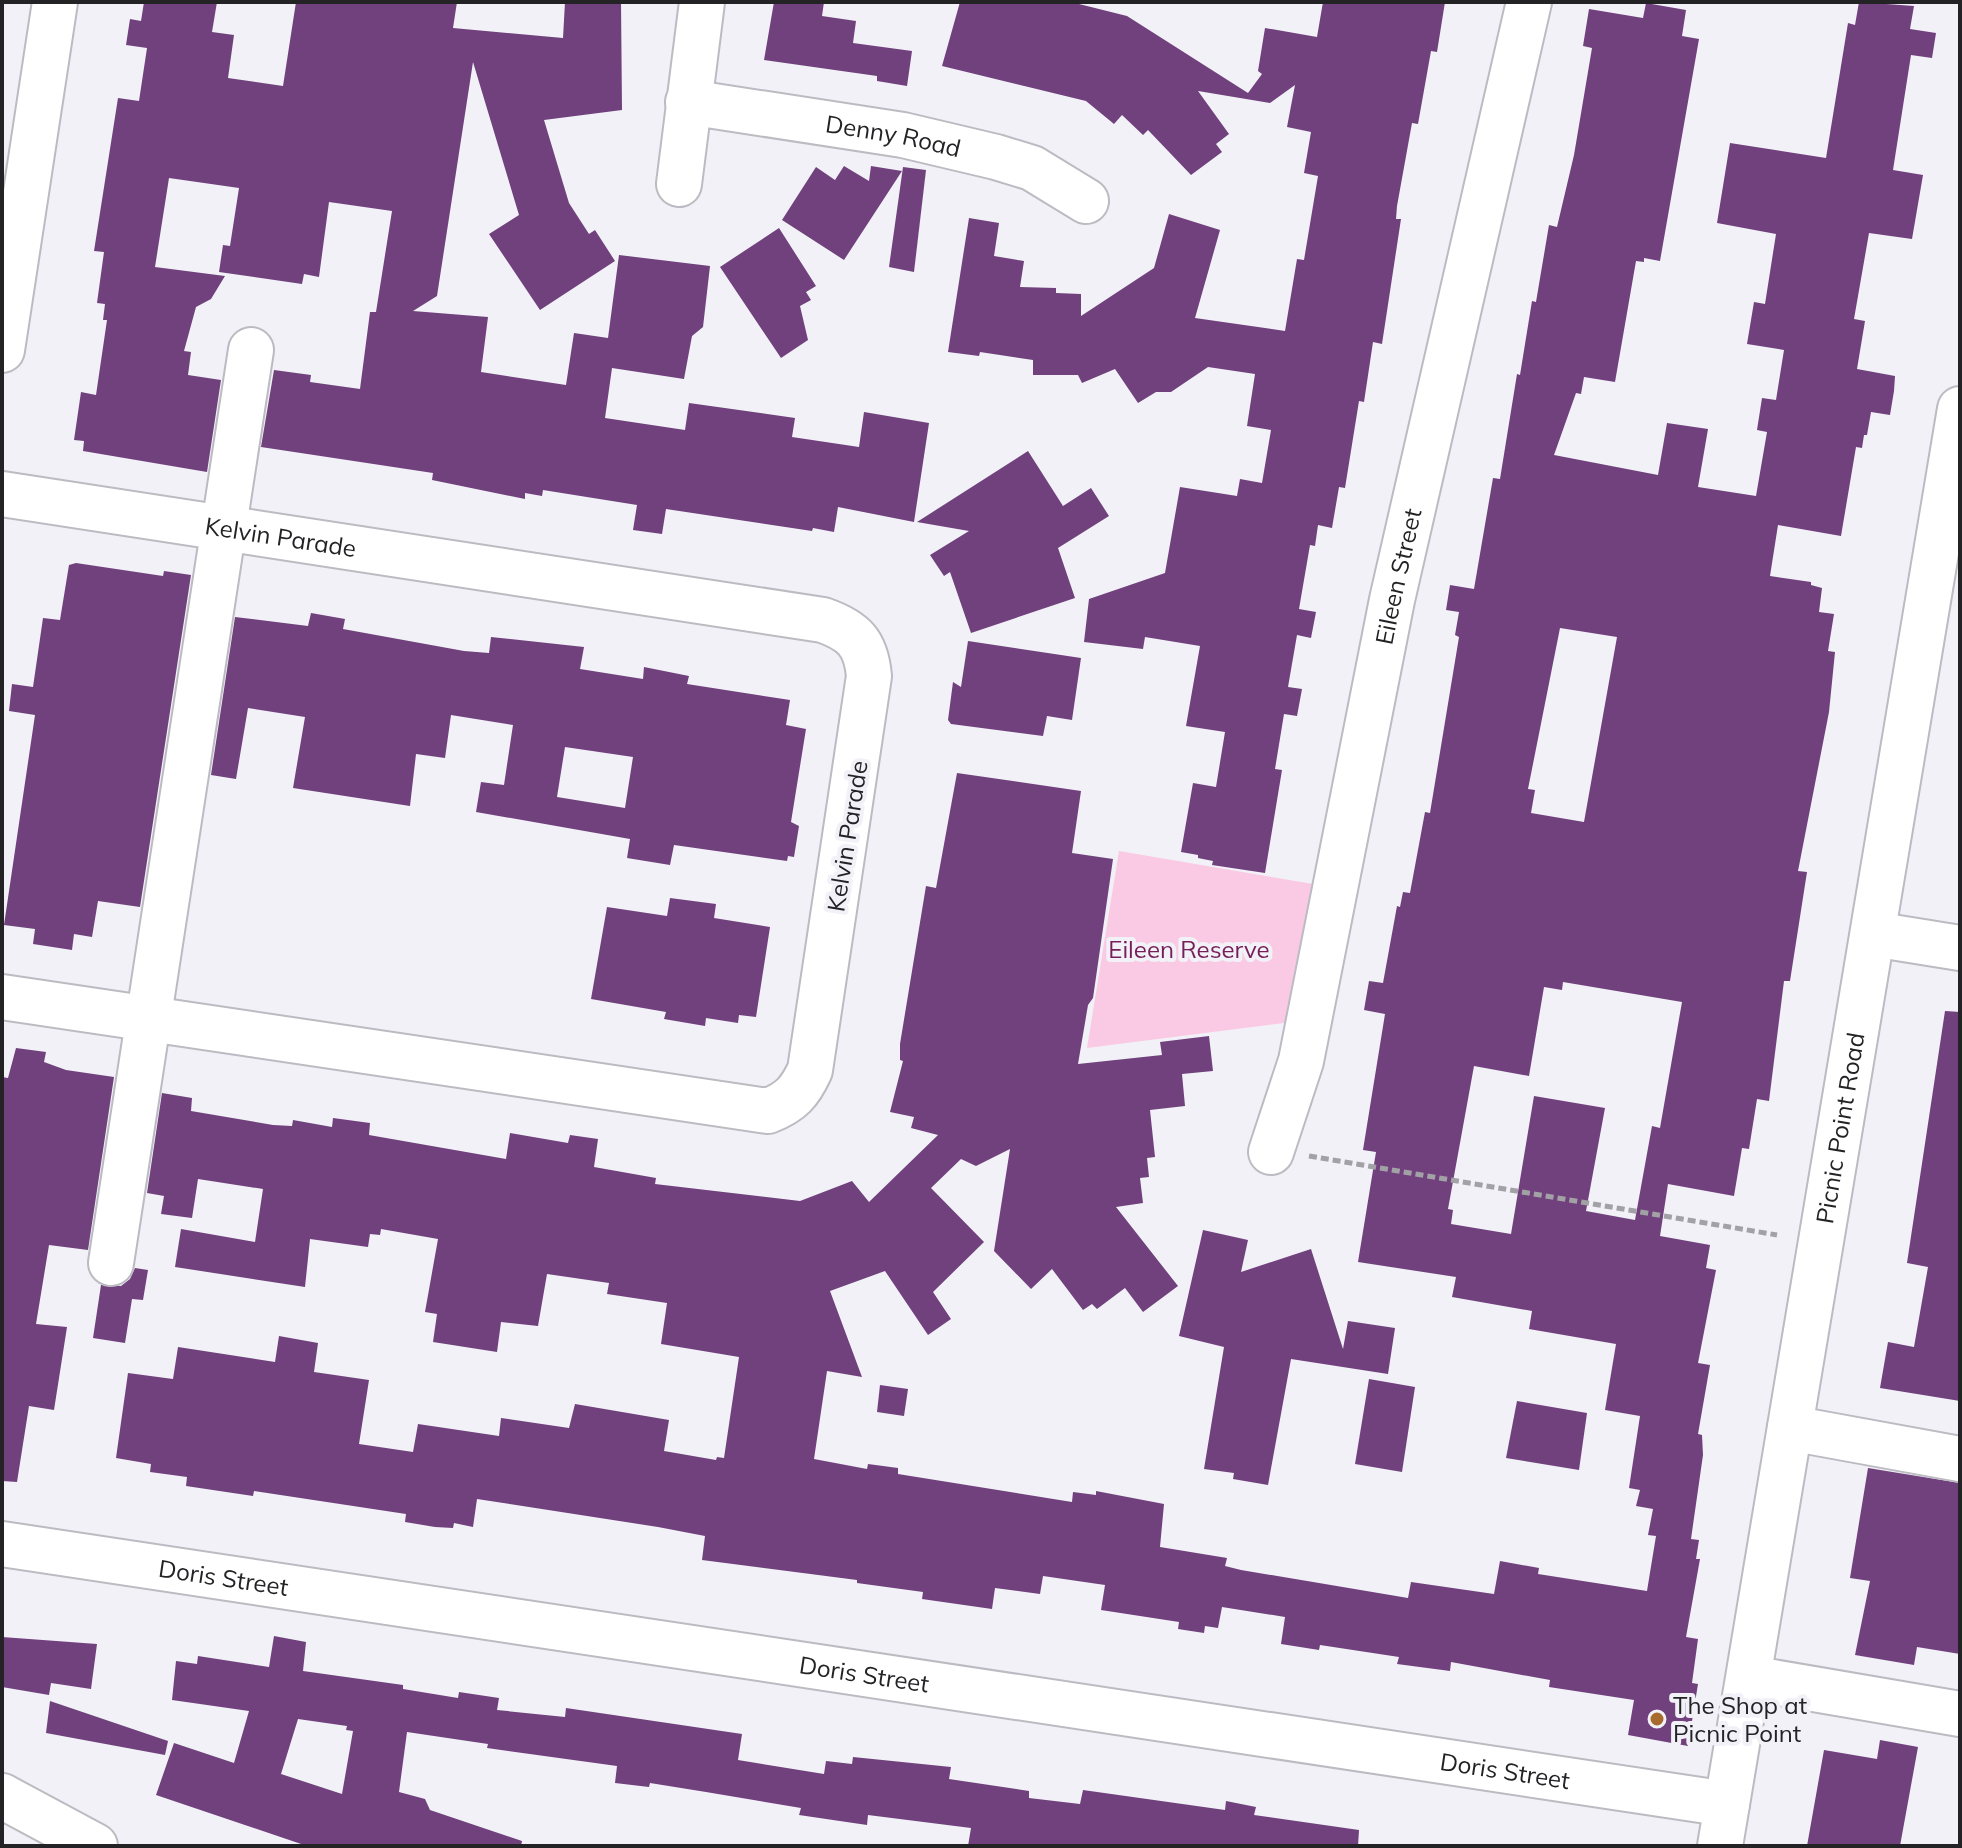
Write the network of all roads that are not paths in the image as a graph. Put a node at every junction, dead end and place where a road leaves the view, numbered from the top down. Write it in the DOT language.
graph roads {
  1 [pos="55,2"];
  2 [pos="702,2"];
  3 [pos="1529,2"];
  4 [pos="688,102"];
  5 [pos="679,184"];
  6 [pos="1086,201"];
  7 [pos="2,350"];
  8 [pos="251,350"];
  9 [pos="1960,409"];
  10 [pos="2,494"];
  11 [pos="223,528"];
  12 [pos="1873,934"];
  13 [pos="1960,948"];
  14 [pos="2,997"];
  15 [pos="148,1019"];
  16 [pos="1271,1152"];
  17 [pos="111,1263"];
  18 [pos="1790,1428"];
  19 [pos="1960,1459"];
  20 [pos="2,1544"];
  21 [pos="1749,1678"];
  22 [pos="1960,1714"];
  23 [pos="2,1796"];
  24 [pos="1727,1804"];
  25 [pos="95,1846"];
  26 [pos="1720,1846"];
  1 -- 7 [label="street"];
  2 -- 4 [label="street"];
  3 -- 16 [label="street, Eileen Street"];
  4 -- 5 [label="street"];
  4 -- 6 [label="street, Denny Road"];
  8 -- 11 [label="street"];
  9 -- 12 [label="street, Picnic Point Road"];
  10 -- 11 [label="street, Kelvin Parade"];
  11 -- 15 [label="street"];
  11 -- 15 [label="street, Kelvin Parade"];
  12 -- 13 [label="street"];
  12 -- 18 [label="street, Picnic Point Road"];
  14 -- 15 [label="street, Kelvin Parade"];
  15 -- 17 [label="street"];
  18 -- 19 [label="street"];
  18 -- 21 [label="street, Picnic Point Road"];
  20 -- 24 [label="street, Doris Street"];
  21 -- 22 [label="street"];
  21 -- 24 [label="street, Picnic Point Road"];
  23 -- 25 [label="street"];
  24 -- 26 [label="street, Picnic Point Road"];
}
